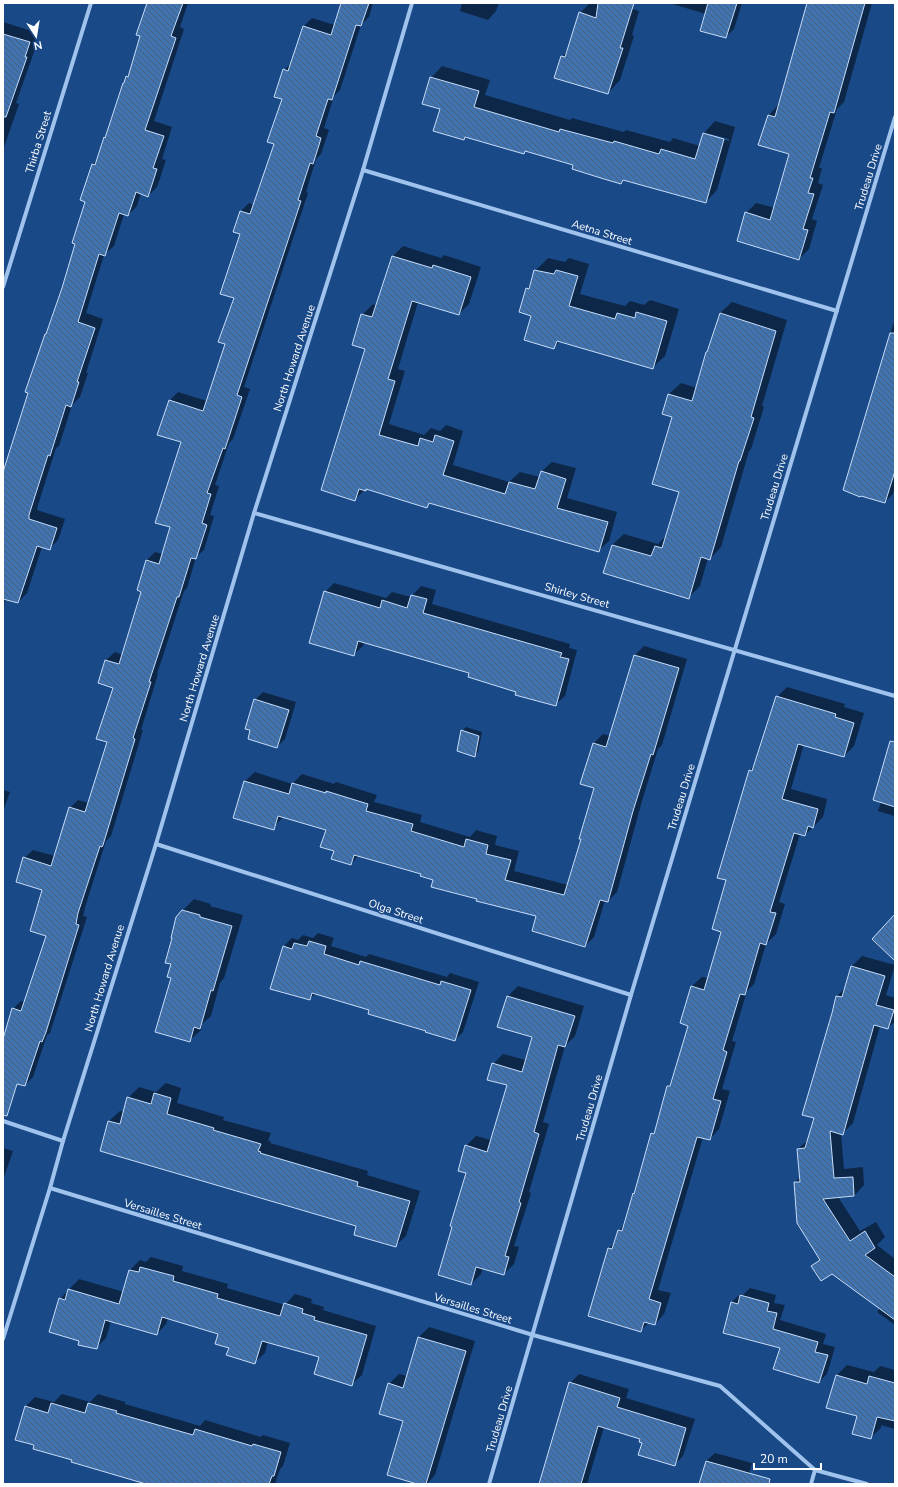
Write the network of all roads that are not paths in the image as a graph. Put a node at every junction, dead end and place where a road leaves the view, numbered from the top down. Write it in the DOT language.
graph roads {
  1 [pos="91,3"];
  2 [pos="412,3"];
  3 [pos="895,117"];
  4 [pos="363,170"];
  5 [pos="3,287"];
  6 [pos="837,311"];
  7 [pos="254,512"];
  8 [pos="734,650"];
  9 [pos="895,696"];
  10 [pos="156,844"];
  11 [pos="631,994"];
  12 [pos="3,1121"];
  13 [pos="63,1141"];
  14 [pos="50,1188"];
  15 [pos="533,1336"];
  16 [pos="3,1339"];
  17 [pos="815,1470"];
  18 [pos="489,1484"];
  19 [pos="811,1484"];
  20 [pos="867,1484"];
  1 -- 5 [label="street, Thirba Street"];
  2 -- 4 [label="street, North Howard Avenue"];
  3 -- 6 [label="street, Trudeau Drive"];
  4 -- 6 [label="street, Aetna Street"];
  4 -- 7 [label="street, North Howard Avenue"];
  6 -- 8 [label="street, Trudeau Drive"];
  7 -- 8 [label="street, Shirley Street"];
  7 -- 10 [label="street, North Howard Avenue"];
  8 -- 9 [label="street, Shirley Street"];
  8 -- 11 [label="street, Trudeau Drive"];
  10 -- 11 [label="street, Olga Street"];
  10 -- 13 [label="street, North Howard Avenue"];
  11 -- 15 [label="street, Trudeau Drive"];
  12 -- 13 [label="street"];
  13 -- 14 [label="street, North Howard Avenue"];
  14 -- 15 [label="street, Versailles Street"];
  14 -- 16 [label="street, North Howard Avenue"];
  15 -- 17 [label="street, Versailles Street"];
  15 -- 18 [label="street, Trudeau Drive"];
  17 -- 19 [label="street"];
  17 -- 20 [label="street, Versailles Street"];
}
